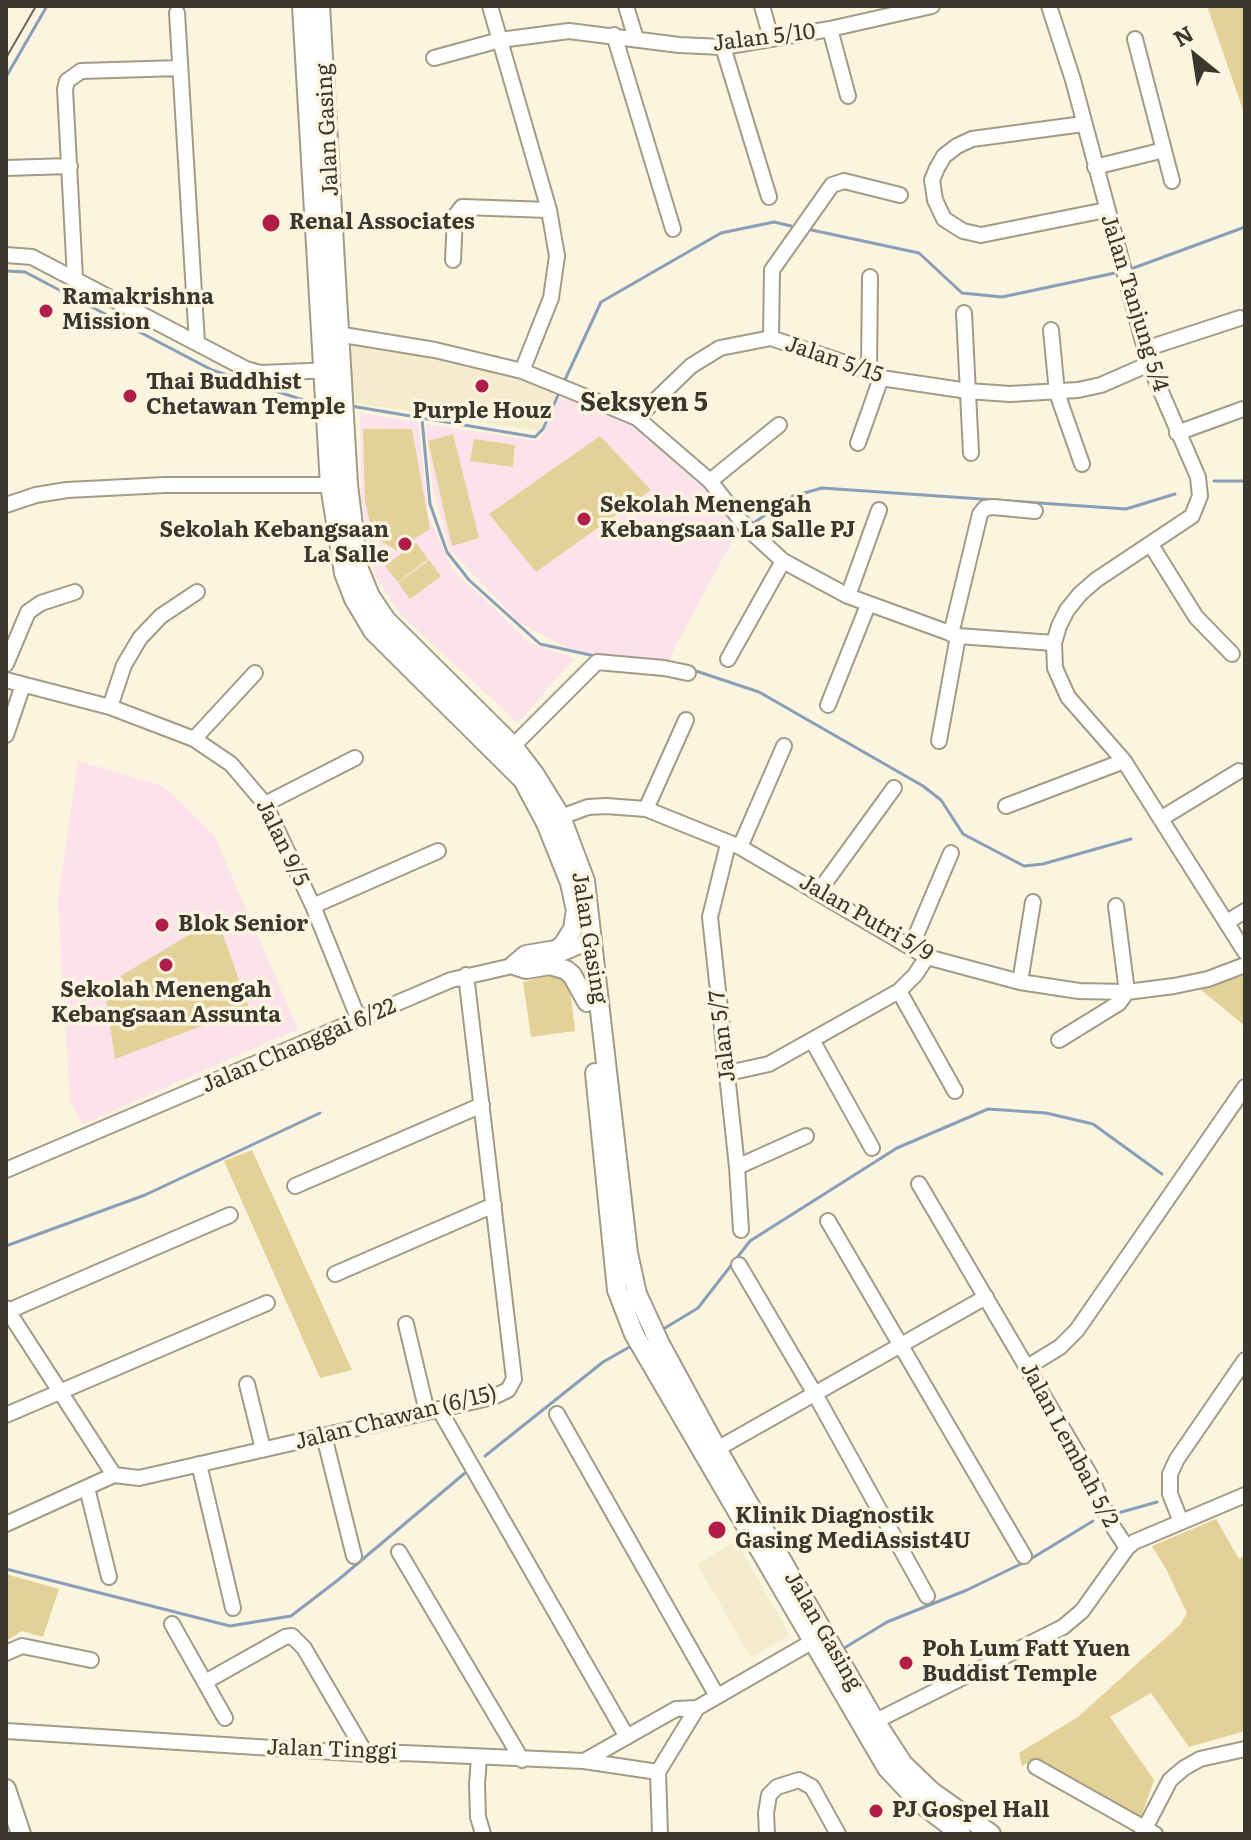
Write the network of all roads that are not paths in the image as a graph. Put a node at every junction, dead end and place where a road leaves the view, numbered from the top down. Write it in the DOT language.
graph roads {
  1 [pos="302,6"];
  2 [pos="320,6"];
  3 [pos="490,6"];
  4 [pos="626,6"];
  5 [pos="762,6"];
  6 [pos="932,6"];
  7 [pos="1049,6"];
  8 [pos="892,11"];
  9 [pos="177,13"];
  10 [pos="830,29"];
  11 [pos="614,35"];
  12 [pos="771,38"];
  13 [pos="636,39"];
  14 [pos="1135,39"];
  15 [pos="500,40"];
  16 [pos="723,47"];
  17 [pos="434,58"];
  18 [pos="180,68"];
  19 [pos="848,96"];
  20 [pos="1083,124"];
  21 [pos="1164,150"];
  22 [pos="70,166"];
  23 [pos="1095,167"];
  24 [pos="6,168"];
  25 [pos="1172,181"];
  26 [pos="900,195"];
  27 [pos="769,197"];
  28 [pos="549,210"];
  29 [pos="1106,210"];
  30 [pos="673,229"];
  31 [pos="6,255"];
  32 [pos="453,260"];
  33 [pos="870,277"];
  34 [pos="75,278"];
  35 [pos="964,313"];
  36 [pos="1240,318"];
  37 [pos="1051,330"];
  38 [pos="331,333"];
  39 [pos="771,338"];
  40 [pos="197,343"];
  41 [pos="1145,349"];
  42 [pos="1149,364"];
  43 [pos="333,370"];
  44 [pos="522,371"];
  45 [pos="875,375"];
  46 [pos="968,391"];
  47 [pos="1057,393"];
  48 [pos="1243,409"];
  49 [pos="637,418"];
  50 [pos="779,425"];
  51 [pos="1177,433"];
  52 [pos="858,443"];
  53 [pos="971,453"];
  54 [pos="1082,464"];
  55 [pos="710,481"];
  56 [pos="339,485"];
  57 [pos="6,505"];
  58 [pos="879,510"];
  59 [pos="1035,511"];
  60 [pos="1151,545"];
  61 [pos="783,561"];
  62 [pos="75,592"];
  63 [pos="197,592"];
  64 [pos="848,596"];
  65 [pos="868,605"];
  66 [pos="955,635"];
  67 [pos="1054,643"];
  68 [pos="1232,654"];
  69 [pos="728,659"];
  70 [pos="6,664"];
  71 [pos="255,673"];
  72 [pos="688,673"];
  73 [pos="6,680"];
  74 [pos="23,685"];
  75 [pos="828,705"];
  76 [pos="110,707"];
  77 [pos="686,720"];
  78 [pos="6,735"];
  79 [pos="194,739"];
  80 [pos="939,741"];
  81 [pos="513,746"];
  82 [pos="784,746"];
  83 [pos="355,758"];
  84 [pos="1124,761"];
  85 [pos="1239,771"];
  86 [pos="894,788"];
  87 [pos="265,804"];
  88 [pos="1006,806"];
  89 [pos="646,809"];
  90 [pos="1162,818"];
  91 [pos="554,820"];
  92 [pos="734,845"];
  93 [pos="438,851"];
  94 [pos="951,853"];
  95 [pos="819,891"];
  96 [pos="1033,902"];
  97 [pos="313,906"];
  98 [pos="1116,906"];
  99 [pos="577,908"];
  100 [pos="1245,911"];
  101 [pos="1227,922"];
  102 [pos="587,939"];
  103 [pos="911,947"];
  104 [pos="1245,952"];
  105 [pos="927,957"];
  106 [pos="514,965"];
  107 [pos="1245,965"];
  108 [pos="466,975"];
  109 [pos="1020,982"];
  110 [pos="899,991"];
  111 [pos="1127,992"];
  112 [pos="587,1002"];
  113 [pos="359,1020"];
  114 [pos="812,1040"];
  115 [pos="1059,1040"];
  116 [pos="728,1073"];
  117 [pos="1245,1087"];
  118 [pos="955,1091"];
  119 [pos="482,1105"];
  120 [pos="806,1136"];
  121 [pos="872,1148"];
  122 [pos="737,1167"];
  123 [pos="6,1170"];
  124 [pos="919,1184"];
  125 [pos="295,1186"];
  126 [pos="494,1205"];
  127 [pos="230,1215"];
  128 [pos="828,1221"];
  129 [pos="741,1230"];
  130 [pos="739,1265"];
  131 [pos="335,1274"];
  132 [pos="986,1297"];
  133 [pos="267,1303"];
  134 [pos="7,1310"];
  135 [pos="406,1324"];
  136 [pos="901,1345"];
  137 [pos="1245,1360"];
  138 [pos="1029,1366"];
  139 [pos="247,1384"];
  140 [pos="60,1392"];
  141 [pos="815,1394"];
  142 [pos="433,1411"];
  143 [pos="557,1414"];
  144 [pos="6,1415"];
  145 [pos="324,1436"];
  146 [pos="263,1449"];
  147 [pos="710,1453"];
  148 [pos="199,1464"];
  149 [pos="114,1475"];
  150 [pos="87,1488"];
  151 [pos="1245,1495"];
  152 [pos="1181,1522"];
  153 [pos="6,1524"];
  154 [pos="1127,1548"];
  155 [pos="399,1552"];
  156 [pos="354,1556"];
  157 [pos="1024,1556"];
  158 [pos="109,1577"];
  159 [pos="927,1596"];
  160 [pos="233,1608"];
  161 [pos="172,1624"];
  162 [pos="819,1638"];
  163 [pos="6,1653"];
  164 [pos="91,1660"];
  165 [pos="205,1682"];
  166 [pos="717,1696"];
  167 [pos="697,1708"];
  168 [pos="225,1718"];
  169 [pos="868,1724"];
  170 [pos="6,1731"];
  171 [pos="627,1737"];
  172 [pos="1245,1749"];
  173 [pos="366,1754"];
  174 [pos="479,1758"];
  175 [pos="522,1760"];
  176 [pos="584,1761"];
  177 [pos="1036,1767"];
  178 [pos="658,1772"];
  179 [pos="6,1789"];
  180 [pos="1147,1832"];
  181 [pos="21,1834"];
  182 [pos="483,1834"];
  183 [pos="660,1834"];
  184 [pos="767,1834"];
  185 [pos="838,1834"];
  186 [pos="961,1834"];
  187 [pos="991,1834"];
  1 -- 38 [label="main road, Jalan Gasing"];
  2 -- 38 [label="main road, Jalan Gasing"];
  3 -- 15 [label="street"];
  4 -- 13 [label="street"];
  5 -- 12 [label="street"];
  6 -- 8 [label="street, Jalan 5/10"];
  7 -- 20 [label="street, Jalan Tanjung 5/4"];
  8 -- 10 [label="street, Jalan 5/10"];
  9 -- 18 [label="street"];
  10 -- 12 [label="street, Jalan 5/10"];
  10 -- 19 [label="street"];
  11 -- 13 [label="street, Jalan 5/10"];
  11 -- 15 [label="street, Jalan 5/10"];
  11 -- 30 [label="street"];
  12 -- 16 [label="street, Jalan 5/10"];
  13 -- 16 [label="street, Jalan 5/10"];
  14 -- 21 [label="street"];
  15 -- 17 [label="street, Jalan 5/10"];
  15 -- 28 [label="street"];
  16 -- 27 [label="street"];
  18 -- 22 [label="street"];
  18 -- 40 [label="street"];
  20 -- 23 [label="street, Jalan Tanjung 5/4"];
  20 -- 29 [label="street"];
  21 -- 23 [label="street"];
  21 -- 25 [label="street"];
  22 -- 24 [label="street"];
  22 -- 34 [label="street"];
  23 -- 29 [label="street, Jalan Tanjung 5/4"];
  26 -- 39 [label="street"];
  28 -- 32 [label="street"];
  28 -- 44 [label="street"];
  29 -- 41 [label="street, Jalan Tanjung 5/4"];
  31 -- 34 [label="street"];
  33 -- 45 [label="street"];
  34 -- 40 [label="street"];
  35 -- 46 [label="street"];
  36 -- 41 [label="street"];
  37 -- 47 [label="street"];
  38 -- 43 [label="main road, Jalan Gasing"];
  38 -- 44 [label="street"];
  39 -- 45 [label="street, Jalan 5/15"];
  39 -- 49 [label="street, Jalan 5/15"];
  40 -- 43 [label="street"];
  41 -- 42 [label="street, Jalan Tanjung 5/4"];
  42 -- 47 [label="street, Jalan 5/15"];
  42 -- 51 [label="street, Jalan Tanjung 5/4"];
  43 -- 56 [label="main road, Jalan Gasing"];
  44 -- 49 [label="street"];
  45 -- 46 [label="street, Jalan 5/15"];
  45 -- 52 [label="street"];
  46 -- 47 [label="street, Jalan 5/15"];
  46 -- 53 [label="street"];
  47 -- 54 [label="street"];
  48 -- 51 [label="street"];
  49 -- 55 [label="street"];
  50 -- 55 [label="street"];
  51 -- 60 [label="street, Jalan Tanjung 5/4"];
  55 -- 61 [label="street"];
  56 -- 57 [label="street"];
  56 -- 81 [label="main road, Jalan Gasing"];
  56 -- 91 [label="main road, Jalan Gasing"];
  58 -- 64 [label="street"];
  59 -- 66 [label="street"];
  60 -- 67 [label="street, Jalan Tanjung 5/4"];
  60 -- 68 [label="street"];
  61 -- 64 [label="street"];
  61 -- 69 [label="street"];
  62 -- 70 [label="street"];
  63 -- 76 [label="street"];
  64 -- 65 [label="street"];
  65 -- 66 [label="street"];
  65 -- 75 [label="street"];
  66 -- 67 [label="street"];
  66 -- 80 [label="street"];
  67 -- 84 [label="street"];
  71 -- 79 [label="street"];
  72 -- 81 [label="street"];
  73 -- 74 [label="street, Jalan 9/5"];
  74 -- 76 [label="street, Jalan 9/5"];
  74 -- 78 [label="street"];
  76 -- 79 [label="street, Jalan 9/5"];
  77 -- 89 [label="street"];
  79 -- 87 [label="street, Jalan 9/5"];
  81 -- 91 [label="main road, Jalan Gasing"];
  82 -- 92 [label="street, Jalan 5/7"];
  83 -- 87 [label="street"];
  84 -- 88 [label="street"];
  84 -- 90 [label="street"];
  85 -- 90 [label="street"];
  86 -- 95 [label="street"];
  87 -- 97 [label="street, Jalan 9/5"];
  89 -- 91 [label="street, Jalan Putri 5/9"];
  89 -- 92 [label="street, Jalan Putri 5/9"];
  90 -- 101 [label="street"];
  91 -- 99 [label="main road, Jalan Gasing"];
  91 -- 102 [label="main road, Jalan Gasing"];
  92 -- 95 [label="street, Jalan Putri 5/9"];
  92 -- 116 [label="street, Jalan 5/7"];
  93 -- 97 [label="street"];
  94 -- 103 [label="street"];
  95 -- 103 [label="street, Jalan Putri 5/9"];
  96 -- 109 [label="street"];
  97 -- 113 [label="street, Jalan 9/5"];
  98 -- 111 [label="street"];
  99 -- 102 [label="main road, Jalan Gasing"];
  99 -- 106 [label="main road"];
  100 -- 101 [label="street"];
  101 -- 104 [label="street"];
  102 -- 106 [label="street, Jalan Changgai 6/22"];
  102 -- 112 [label="main road, Jalan Gasing"];
  102 -- 147 [label="main road, Jalan Gasing"];
  103 -- 105 [label="street, Jalan Putri 5/9"];
  105 -- 109 [label="street, Jalan Putri 5/9"];
  105 -- 110 [label="street"];
  106 -- 108 [label="street, Jalan Changgai 6/22"];
  106 -- 112 [label="main road"];
  107 -- 111 [label="street, Jalan Putri 5/9"];
  108 -- 113 [label="street, Jalan Changgai 6/22"];
  108 -- 119 [label="street, Jalan Chawan (6/15)"];
  109 -- 111 [label="street, Jalan Putri 5/9"];
  110 -- 114 [label="street"];
  110 -- 118 [label="street"];
  111 -- 115 [label="street"];
  112 -- 147 [label="main road, Jalan Gasing"];
  113 -- 123 [label="street, Jalan Changgai 6/22"];
  114 -- 116 [label="street"];
  114 -- 121 [label="street"];
  116 -- 122 [label="street, Jalan 5/7"];
  117 -- 138 [label="street"];
  119 -- 125 [label="street"];
  119 -- 126 [label="street, Jalan Chawan (6/15)"];
  120 -- 122 [label="street"];
  122 -- 129 [label="street, Jalan 5/7"];
  124 -- 132 [label="street, Jalan Lembah 5/2"];
  126 -- 131 [label="street"];
  126 -- 142 [label="street, Jalan Chawan (6/15)"];
  127 -- 134 [label="street"];
  128 -- 136 [label="street"];
  130 -- 141 [label="street"];
  132 -- 136 [label="street"];
  132 -- 138 [label="street, Jalan Lembah 5/2"];
  133 -- 140 [label="street"];
  134 -- 140 [label="street"];
  135 -- 142 [label="street"];
  136 -- 141 [label="street"];
  136 -- 157 [label="street"];
  137 -- 152 [label="street"];
  138 -- 154 [label="street, Jalan Lembah 5/2"];
  139 -- 146 [label="street"];
  140 -- 144 [label="street"];
  140 -- 149 [label="street"];
  141 -- 147 [label="street"];
  141 -- 159 [label="street"];
  142 -- 145 [label="street, Jalan Chawan (6/15)"];
  142 -- 171 [label="street"];
  143 -- 166 [label="street"];
  145 -- 146 [label="street, Jalan Chawan (6/15)"];
  145 -- 156 [label="street"];
  146 -- 148 [label="street, Jalan Chawan (6/15)"];
  147 -- 162 [label="main road, Jalan Gasing"];
  148 -- 149 [label="street, Jalan Chawan (6/15)"];
  148 -- 160 [label="street"];
  149 -- 150 [label="street"];
  150 -- 153 [label="street"];
  150 -- 158 [label="street"];
  151 -- 152 [label="street"];
  152 -- 154 [label="street"];
  154 -- 169 [label="street, Jalan Lembah 5/2"];
  155 -- 175 [label="street"];
  161 -- 165 [label="street"];
  162 -- 166 [label="street"];
  162 -- 169 [label="main road, Jalan Gasing"];
  163 -- 164 [label="street"];
  165 -- 168 [label="street"];
  165 -- 173 [label="street"];
  166 -- 167 [label="street"];
  167 -- 171 [label="street"];
  167 -- 178 [label="street"];
  169 -- 186 [label="main road, Jalan Gasing"];
  169 -- 187 [label="main road, Jalan Gasing"];
  170 -- 173 [label="street, Jalan Tinggi"];
  171 -- 176 [label="street"];
  172 -- 180 [label="street"];
  173 -- 174 [label="street, Jalan Tinggi"];
  174 -- 175 [label="street, Jalan Tinggi"];
  174 -- 182 [label="street"];
  175 -- 176 [label="street, Jalan Tinggi"];
  176 -- 178 [label="street, Jalan Tinggi"];
  177 -- 180 [label="street"];
  178 -- 183 [label="street"];
  179 -- 181 [label="main road"];
  184 -- 185 [label="street"];
}
